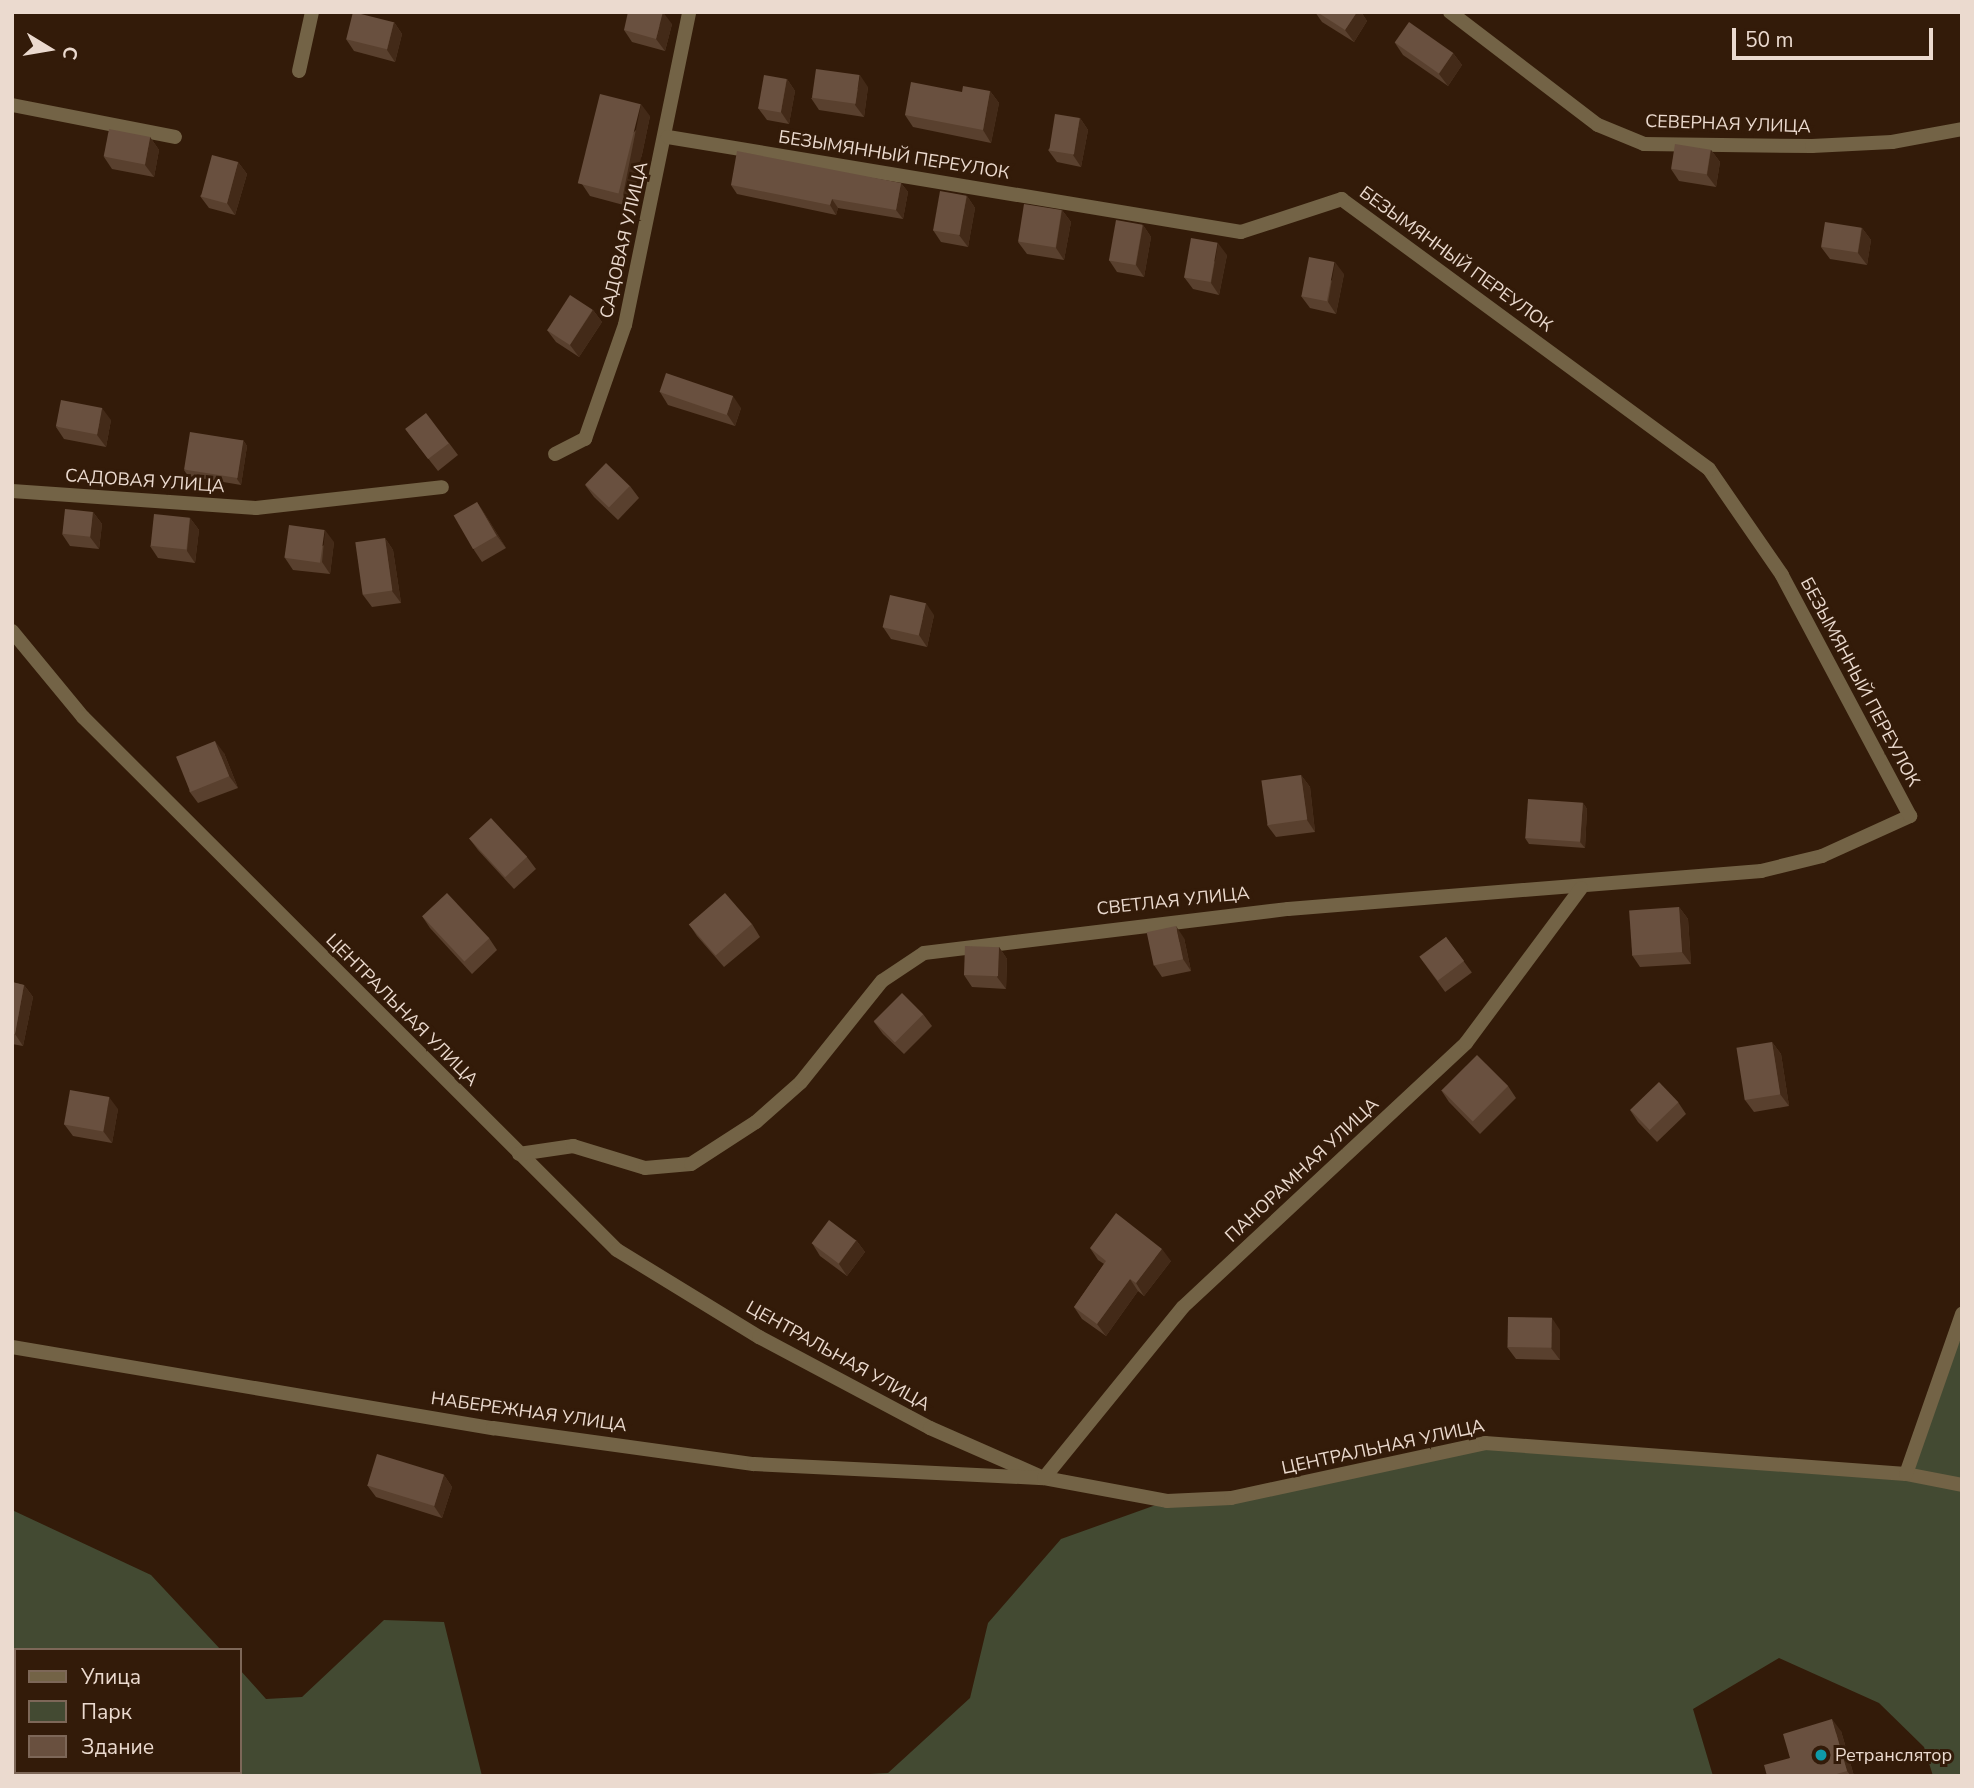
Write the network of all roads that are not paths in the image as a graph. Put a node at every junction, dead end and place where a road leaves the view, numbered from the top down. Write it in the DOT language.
graph roads {
  1 [pos="312,12"];
  2 [pos="689,12"];
  3 [pos="1450,12"];
  4 [pos="299,71"];
  5 [pos="12,105"];
  6 [pos="1962,129"];
  7 [pos="175,136"];
  8 [pos="668,137"];
  9 [pos="555,454"];
  10 [pos="443,487"];
  11 [pos="12,491"];
  12 [pos="12,631"];
  13 [pos="1910,816"];
  14 [pos="1581,888"];
  15 [pos="519,1154"];
  16 [pos="1962,1314"];
  17 [pos="12,1347"];
  18 [pos="1906,1474"];
  19 [pos="1044,1478"];
  20 [pos="1962,1485"];
  1 -- 4 [label="street"];
  2 -- 8 [label="street, САДОВАЯ УЛИЦА"];
  3 -- 6 [label="street, СЕВЕРНАЯ УЛИЦА"];
  5 -- 7 [label="street"];
  8 -- 9 [label="street, САДОВАЯ УЛИЦА"];
  8 -- 13 [label="street, БЕЗЫМЯННЫЙ ПЕРЕУЛОК"];
  10 -- 11 [label="street, САДОВАЯ УЛИЦА"];
  12 -- 15 [label="street, ЦЕНТРАЛЬНАЯ УЛИЦА"];
  13 -- 14 [label="street, СВЕТЛАЯ УЛИЦА"];
  14 -- 15 [label="street, СВЕТЛАЯ УЛИЦА"];
  14 -- 19 [label="street, ПАНОРАМНАЯ УЛИЦА"];
  15 -- 19 [label="street, ЦЕНТРАЛЬНАЯ УЛИЦА"];
  16 -- 18 [label="street"];
  17 -- 19 [label="street, НАБЕРЕЖНАЯ УЛИЦА"];
  18 -- 19 [label="street, ЦЕНТРАЛЬНАЯ УЛИЦА"];
  18 -- 20 [label="street, ЦЕНТРАЛЬНАЯ УЛИЦА"];
}
